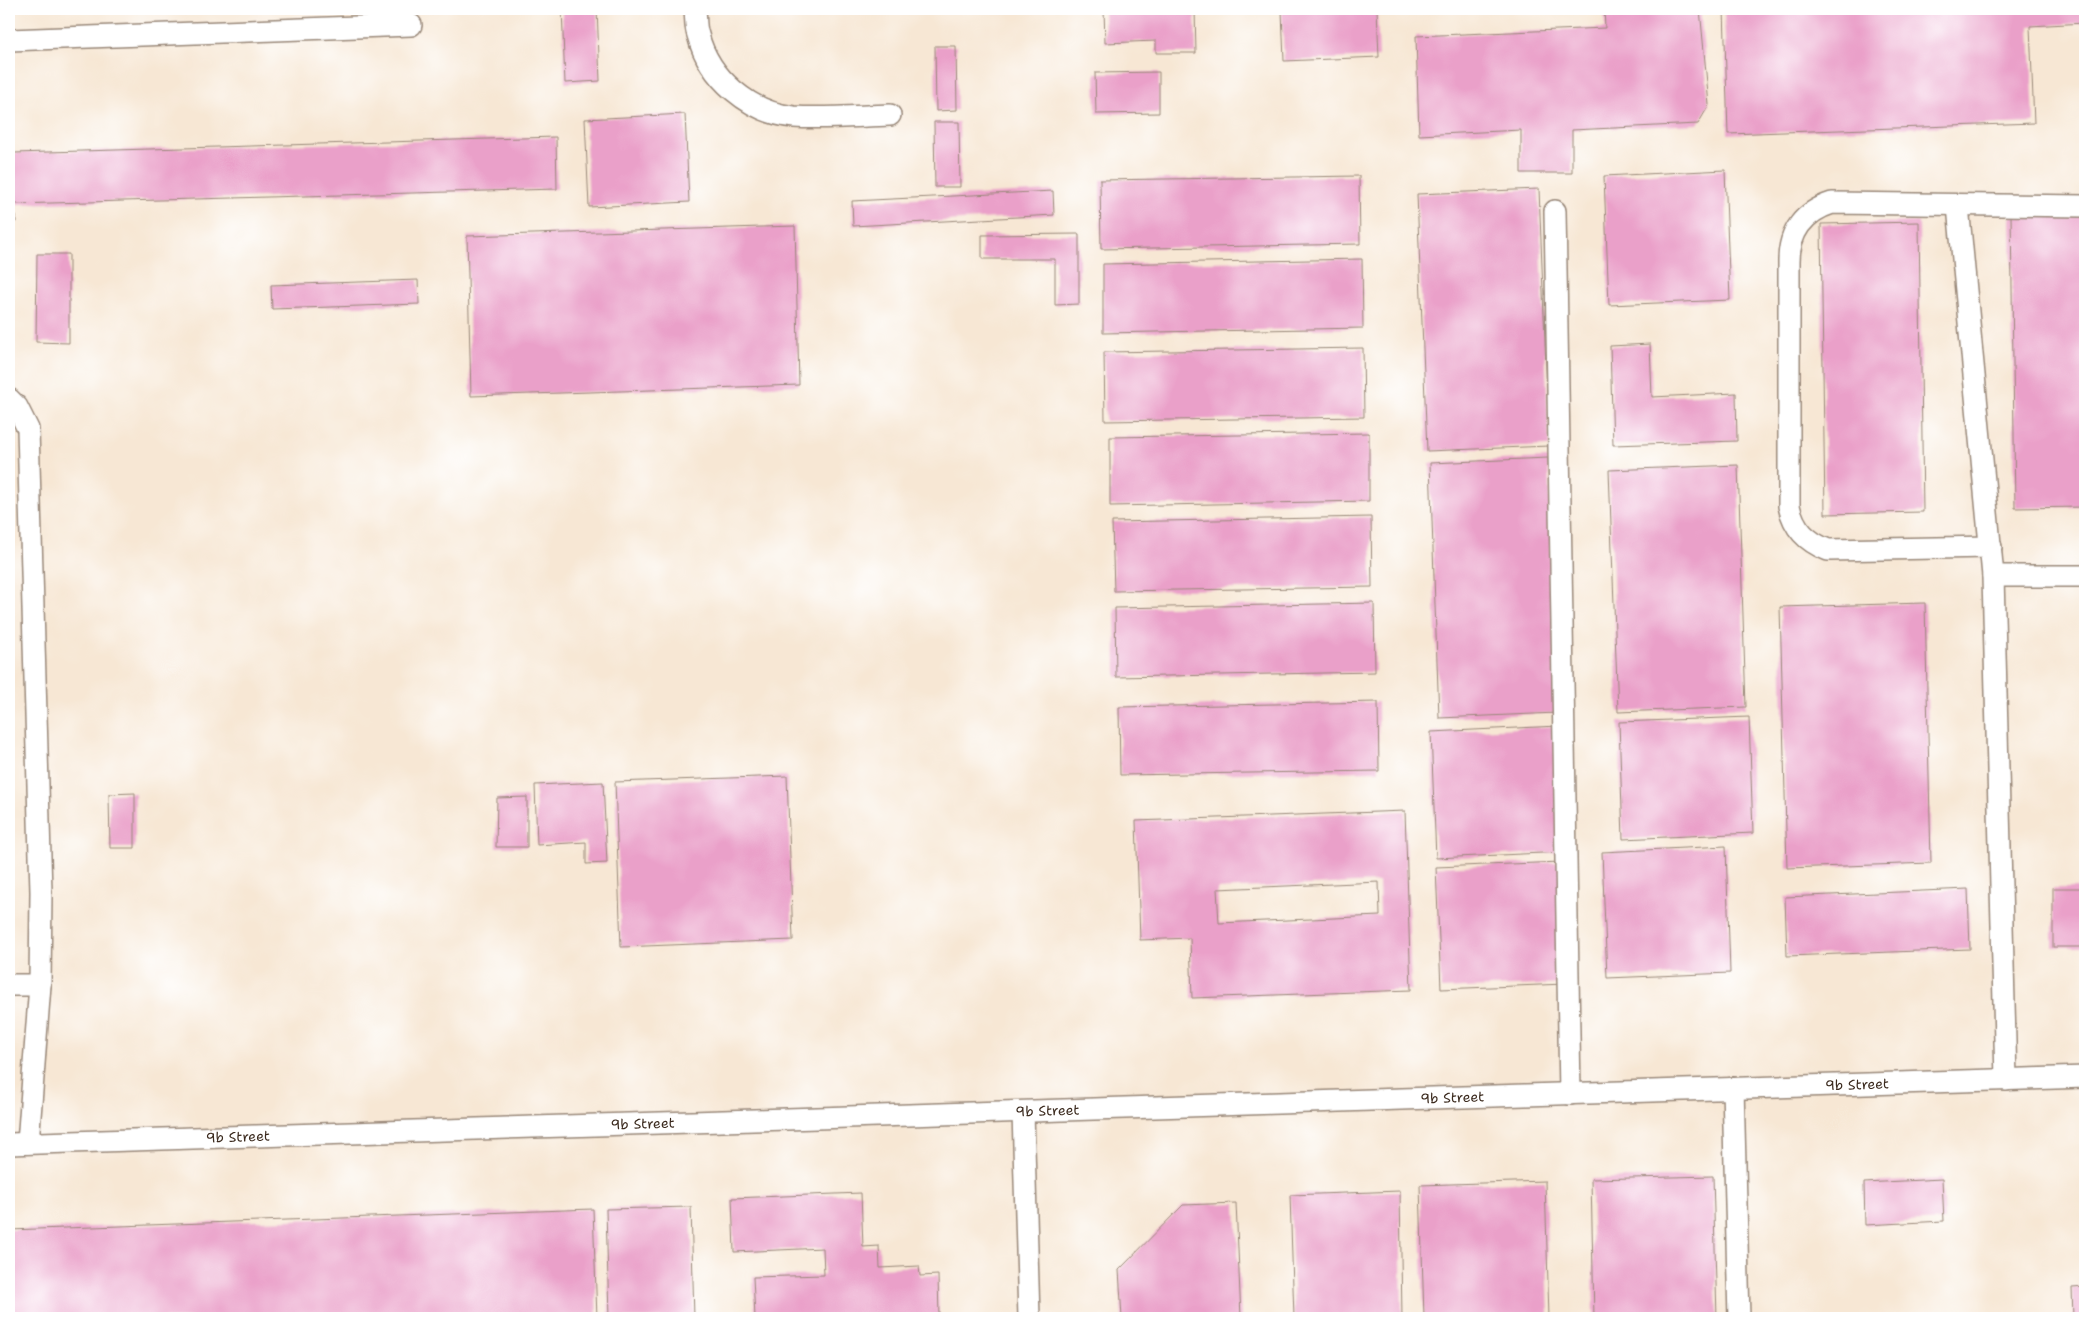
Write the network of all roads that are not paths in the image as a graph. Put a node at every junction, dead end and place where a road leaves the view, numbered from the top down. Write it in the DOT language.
graph roads {
  1 [pos="695,9"];
  2 [pos="411,25"];
  3 [pos="9,40"];
  4 [pos="890,115"];
  5 [pos="1958,206"];
  6 [pos="2085,206"];
  7 [pos="1555,211"];
  8 [pos="9,400"];
  9 [pos="1991,547"];
  10 [pos="1992,576"];
  11 [pos="2085,576"];
  12 [pos="9,985"];
  13 [pos="40,985"];
  14 [pos="2085,1077"];
  15 [pos="2006,1080"];
  16 [pos="1733,1088"];
  17 [pos="1570,1094"];
  18 [pos="1023,1112"];
  19 [pos="18,1143"];
  20 [pos="1029,1318"];
  21 [pos="1739,1318"];
  1 -- 4 [label="lane"];
  2 -- 3 [label="lane"];
  5 -- 6 [label="lane"];
  5 -- 9 [label="lane"];
  5 -- 9 [label="lane"];
  7 -- 17 [label="lane"];
  8 -- 13 [label="lane"];
  9 -- 10 [label="lane"];
  10 -- 11 [label="lane"];
  10 -- 15 [label="lane"];
  12 -- 13 [label="lane"];
  13 -- 19 [label="lane"];
  14 -- 15 [label="lane, 9b Street"];
  15 -- 16 [label="lane, 9b Street"];
  16 -- 17 [label="lane, 9b Street"];
  16 -- 21 [label="lane"];
  17 -- 18 [label="lane, 9b Street"];
  18 -- 19 [label="lane, 9b Street"];
  18 -- 20 [label="lane"];
}
